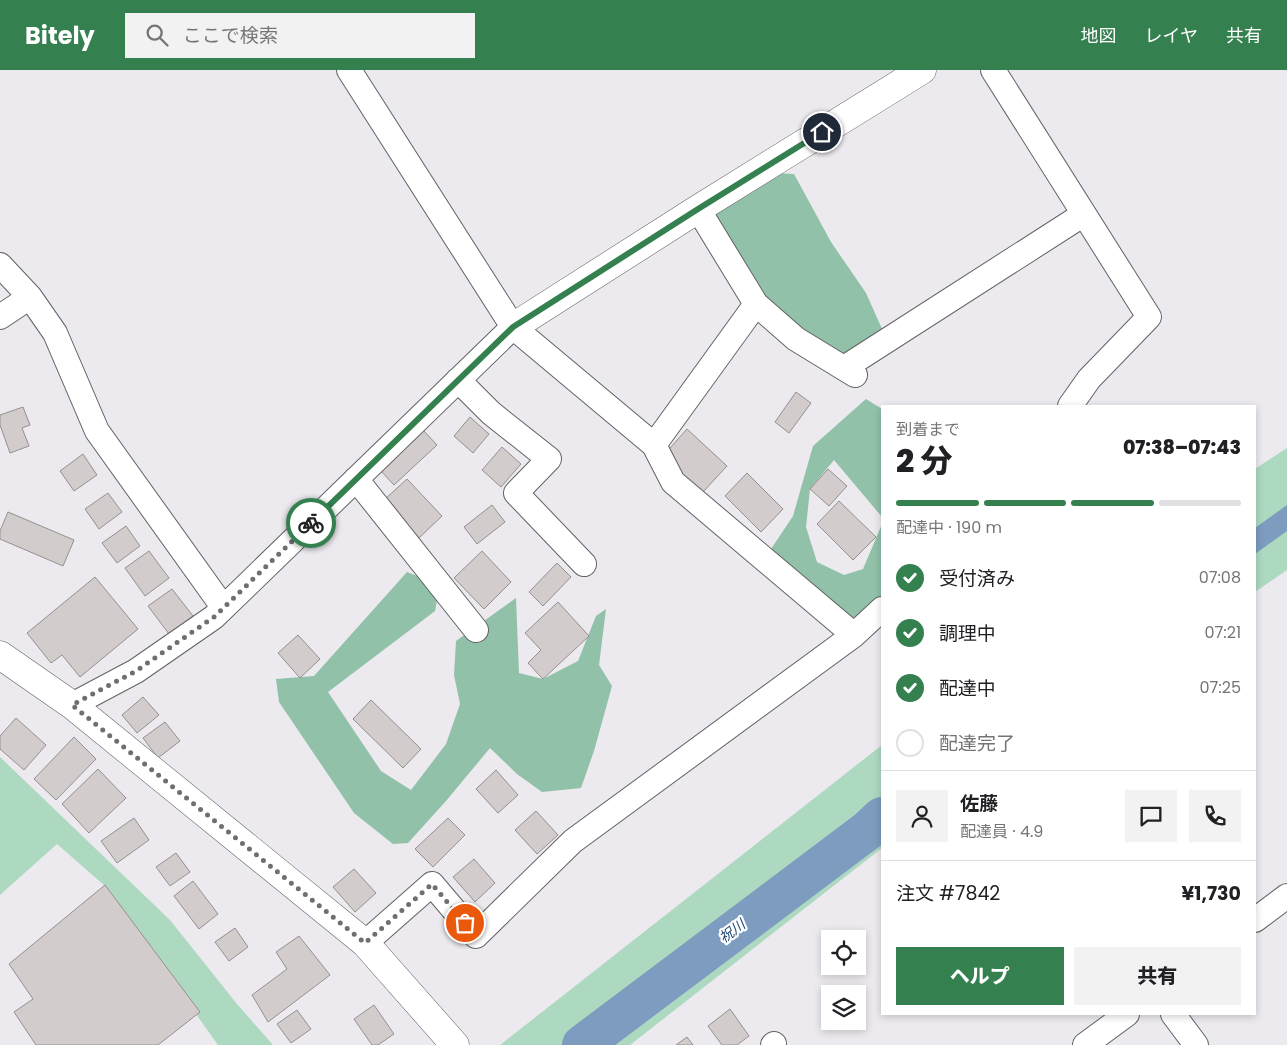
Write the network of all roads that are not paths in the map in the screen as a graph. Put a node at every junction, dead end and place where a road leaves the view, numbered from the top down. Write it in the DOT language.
graph roads {
  1 [pos="349,70"];
  2 [pos="993,70"];
  3 [pos="906,74"];
  4 [pos="698,209"];
  5 [pos="1084,214"];
  6 [pos="0,265"];
  7 [pos="30,298"];
  8 [pos="756,304"];
  9 [pos="0,317"];
  10 [pos="513,327"];
  11 [pos="458,380"];
  12 [pos="1071,405"];
  13 [pos="654,445"];
  14 [pos="356,479"];
  15 [pos="584,564"];
  16 [pos="223,607"];
  17 [pos="881,610"];
  18 [pos="476,630"];
  19 [pos="854,636"];
  20 [pos="0,655"];
  21 [pos="72,705"];
  22 [pos="1287,896"];
  23 [pos="1256,919"];
  24 [pos="365,943"];
  25 [pos="1126,1015"];
  26 [pos="1173,1015"];
  27 [pos="455,1045"];
  28 [pos="1086,1045"];
  29 [pos="1196,1045"];
  1 -- 10 [label="street"];
  2 -- 5 [label="street"];
  3 -- 4 [label="street"];
  4 -- 8 [label="street"];
  4 -- 10 [label="street"];
  5 -- 8 [label="street"];
  5 -- 12 [label="street"];
  6 -- 7 [label="street"];
  7 -- 9 [label="street"];
  7 -- 16 [label="street"];
  8 -- 13 [label="street"];
  10 -- 11 [label="street"];
  10 -- 13 [label="street"];
  11 -- 14 [label="street"];
  11 -- 15 [label="street"];
  13 -- 19 [label="street"];
  14 -- 16 [label="street"];
  14 -- 18 [label="street"];
  16 -- 21 [label="street"];
  17 -- 19 [label="street"];
  19 -- 24 [label="street"];
  20 -- 21 [label="street"];
  21 -- 24 [label="street"];
  22 -- 23 [label="street"];
  24 -- 27 [label="street"];
  25 -- 28 [label="street"];
  26 -- 29 [label="street"];
}
